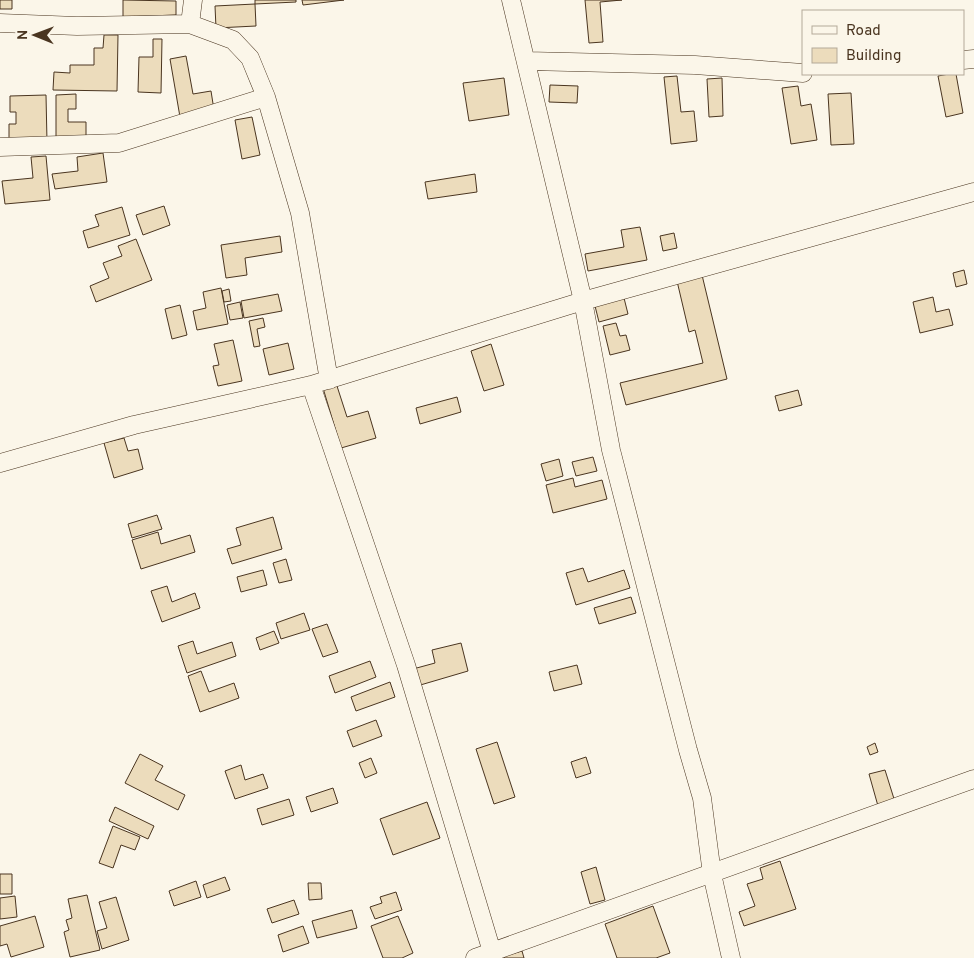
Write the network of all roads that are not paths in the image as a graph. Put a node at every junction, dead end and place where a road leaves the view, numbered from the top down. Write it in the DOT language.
graph roads {
  1 [pos="193,0"];
  2 [pos="511,0"];
  3 [pos="0,23"];
  4 [pos="190,24"];
  5 [pos="527,61"];
  6 [pos="802,73"];
  7 [pos="266,97"];
  8 [pos="0,147"];
  9 [pos="974,192"];
  10 [pos="583,301"];
  11 [pos="329,380"];
  12 [pos="311,385"];
  13 [pos="0,464"];
  14 [pos="974,779"];
  15 [pos="712,874"];
  16 [pos="492,952"];
  17 [pos="474,958"];
  18 [pos="731,958"];
  1 -- 4 [label="street"];
  2 -- 5 [label="street"];
  3 -- 4 [label="street"];
  4 -- 7 [label="street"];
  5 -- 6 [label="street"];
  5 -- 10 [label="street"];
  7 -- 8 [label="street"];
  7 -- 11 [label="street"];
  9 -- 10 [label="street"];
  10 -- 11 [label="street"];
  10 -- 15 [label="street"];
  11 -- 12 [label="street"];
  12 -- 13 [label="street"];
  12 -- 16 [label="street"];
  14 -- 15 [label="street"];
  15 -- 16 [label="street"];
  15 -- 18 [label="street"];
  16 -- 17 [label="street"];
}
